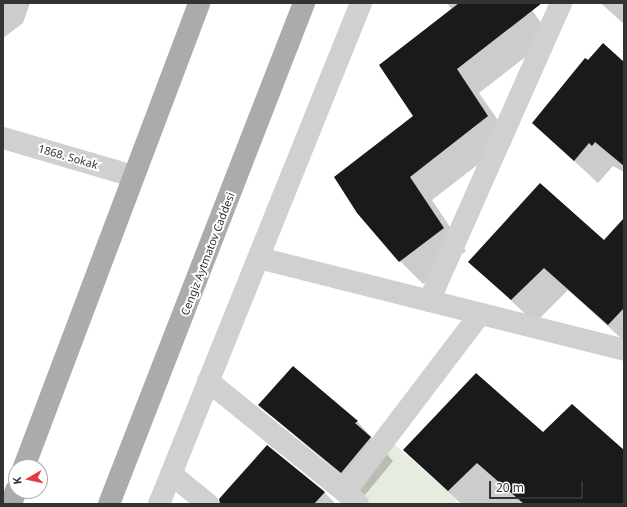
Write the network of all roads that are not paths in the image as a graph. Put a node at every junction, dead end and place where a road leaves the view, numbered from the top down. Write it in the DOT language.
graph roads {
  1 [pos="199,3"];
  2 [pos="304,3"];
  3 [pos="361,3"];
  4 [pos="561,3"];
  5 [pos="3,138"];
  6 [pos="133,176"];
  7 [pos="259,258"];
  8 [pos="429,301"];
  9 [pos="480,314"];
  10 [pos="624,350"];
  11 [pos="208,381"];
  12 [pos="27,459"];
  13 [pos="171,474"];
  14 [pos="352,498"];
  15 [pos="109,504"];
  16 [pos="159,504"];
  17 [pos="208,504"];
  1 -- 6 [label="main road"];
  2 -- 15 [label="main road, Cengiz Aytmatov Caddesi"];
  3 -- 7 [label="street"];
  4 -- 8 [label="street"];
  5 -- 6 [label="street, 1868. Sokak"];
  6 -- 12 [label="main road"];
  7 -- 8 [label="street"];
  7 -- 11 [label="street"];
  8 -- 9 [label="street"];
  9 -- 10 [label="street"];
  9 -- 14 [label="street"];
  11 -- 13 [label="street"];
  11 -- 14 [label="street"];
  13 -- 16 [label="street"];
  13 -- 17 [label="street"];
}
